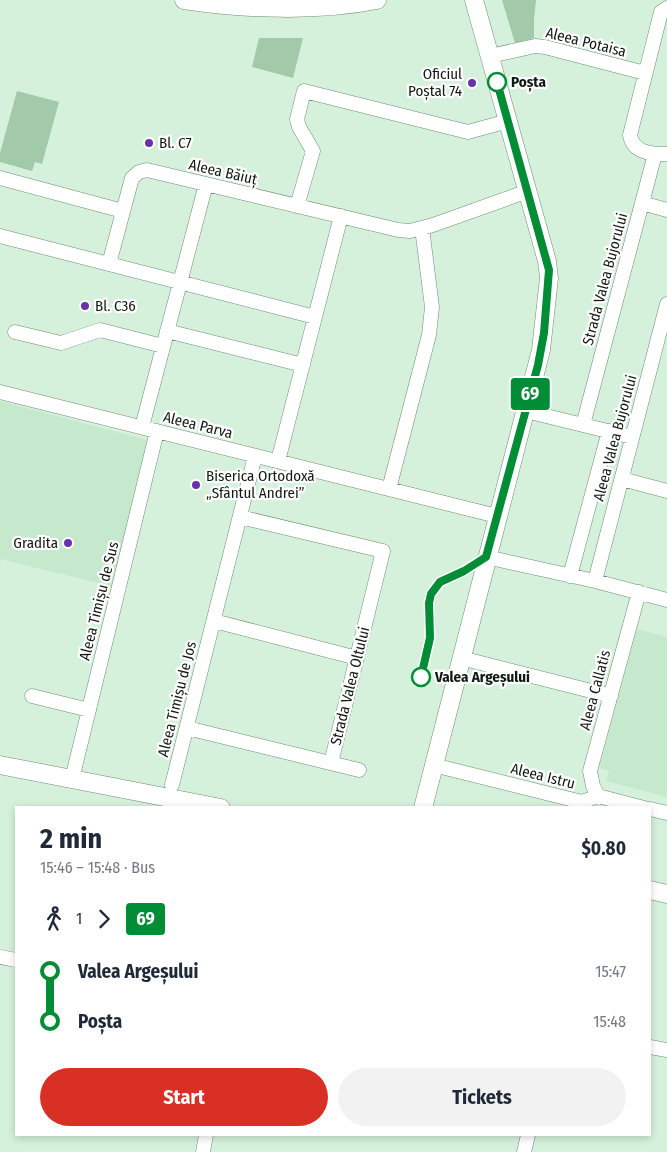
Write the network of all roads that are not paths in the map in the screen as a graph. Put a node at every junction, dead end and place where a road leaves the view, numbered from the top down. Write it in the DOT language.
graph roads {
  1 [pos="184,0"];
  2 [pos="377,0"];
  3 [pos="474,0"];
  4 [pos="667,8"];
  5 [pos="490,56"];
  6 [pos="645,73"];
  7 [pos="508,121"];
  8 [pos="661,154"];
  9 [pos="0,178"];
  10 [pos="206,184"];
  11 [pos="528,191"];
  12 [pos="642,203"];
  13 [pos="297,206"];
  14 [pos="667,210"];
  15 [pos="123,211"];
  16 [pos="341,216"];
  17 [pos="422,228"];
  18 [pos="0,236"];
  19 [pos="109,264"];
  20 [pos="181,282"];
  21 [pos="667,304"];
  22 [pos="315,317"];
  23 [pos="168,331"];
  24 [pos="14,332"];
  25 [pos="163,346"];
  26 [pos="303,365"];
  27 [pos="0,392"];
  28 [pos="526,411"];
  29 [pos="583,425"];
  30 [pos="142,427"];
  31 [pos="157,431"];
  32 [pos="609,431"];
  33 [pos="632,437"];
  34 [pos="256,456"];
  35 [pos="278,461"];
  36 [pos="622,480"];
  37 [pos="389,489"];
  38 [pos="667,491"];
  39 [pos="497,516"];
  40 [pos="240,517"];
  41 [pos="486,557"];
  42 [pos="570,576"];
  43 [pos="595,581"];
  44 [pos="639,592"];
  45 [pos="667,600"];
  46 [pos="214,621"];
  47 [pos="357,658"];
  48 [pos="460,658"];
  49 [pos="32,696"];
  50 [pos="611,696"];
  51 [pos="89,710"];
  52 [pos="186,728"];
  53 [pos="331,763"];
  54 [pos="0,765"];
  55 [pos="433,766"];
  56 [pos="359,770"];
  57 [pos="72,779"];
  58 [pos="172,785"];
  59 [pos="598,796"];
  60 [pos="211,806"];
  61 [pos="423,806"];
  62 [pos="636,806"];
  63 [pos="651,809"];
  64 [pos="667,814"];
  65 [pos="651,890"];
  66 [pos="667,894"];
  67 [pos="0,957"];
  68 [pos="15,960"];
  69 [pos="651,1047"];
  70 [pos="667,1050"];
  71 [pos="206,1136"];
  72 [pos="528,1136"];
  73 [pos="202,1152"];
  74 [pos="524,1152"];
  1 -- 2 [label="main road"];
  3 -- 5 [label="main road"];
  4 -- 6 [label="street"];
  5 -- 6 [label="street, Aleea Potaisa"];
  5 -- 7 [label="main road"];
  6 -- 8 [label="street"];
  7 -- 11 [label="main road"];
  7 -- 13 [label="street"];
  8 -- 12 [label="street, Strada Valea Bujorului"];
  9 -- 15 [label="street"];
  10 -- 13 [label="street, Aleea Băiuț"];
  10 -- 15 [label="street, Aleea Băiuț"];
  10 -- 20 [label="street"];
  11 -- 17 [label="street, Aleea Băiuț"];
  11 -- 28 [label="main road"];
  12 -- 14 [label="street"];
  12 -- 29 [label="street, Strada Valea Bujorului"];
  13 -- 16 [label="street, Aleea Băiuț"];
  15 -- 19 [label="street, Aleea Băiuț"];
  16 -- 17 [label="street, Aleea Băiuț"];
  16 -- 22 [label="street"];
  17 -- 37 [label="street"];
  18 -- 19 [label="street"];
  19 -- 20 [label="street"];
  20 -- 22 [label="street"];
  20 -- 23 [label="street"];
  21 -- 33 [label="street, Aleea Valea Bujorului"];
  22 -- 26 [label="street"];
  23 -- 25 [label="street"];
  23 -- 26 [label="street"];
  24 -- 25 [label="street"];
  25 -- 30 [label="street"];
  26 -- 35 [label="street"];
  27 -- 30 [label="street, Aleea Parva"];
  28 -- 29 [label="street"];
  28 -- 39 [label="main road"];
  29 -- 32 [label="street"];
  30 -- 31 [label="street, Aleea Parva"];
  31 -- 34 [label="street, Aleea Parva"];
  31 -- 51 [label="street, Aleea Timișu de Sus"];
  32 -- 33 [label="street"];
  32 -- 42 [label="street, Aleea Valea Bujorului"];
  33 -- 36 [label="street, Aleea Valea Bujorului"];
  34 -- 35 [label="street, Aleea Parva"];
  34 -- 40 [label="street, Aleea Timișu de Jos"];
  35 -- 37 [label="street, Aleea Parva"];
  36 -- 38 [label="street"];
  36 -- 43 [label="street, Aleea Valea Bujorului"];
  37 -- 39 [label="street, Aleea Parva"];
  39 -- 41 [label="main road"];
  40 -- 46 [label="street, Aleea Timișu de Jos"];
  40 -- 47 [label="street, Strada Valea Oltului"];
  41 -- 42 [label="street"];
  41 -- 48 [label="main road"];
  42 -- 43 [label="street"];
  43 -- 44 [label="street"];
  44 -- 45 [label="street"];
  44 -- 50 [label="street, Aleea Callatis"];
  46 -- 47 [label="street"];
  46 -- 52 [label="street, Aleea Timișu de Jos"];
  47 -- 53 [label="street, Strada Valea Oltului"];
  48 -- 50 [label="street"];
  48 -- 55 [label="main road"];
  49 -- 51 [label="street"];
  50 -- 59 [label="street, Aleea Callatis"];
  51 -- 57 [label="street, Aleea Timișu de Sus"];
  52 -- 53 [label="street, Strada Valea Oltului"];
  52 -- 58 [label="street, Aleea Timișu de Jos"];
  53 -- 56 [label="street"];
  54 -- 57 [label="main road"];
  55 -- 59 [label="street, Aleea Istru"];
  55 -- 61 [label="main road"];
  57 -- 60 [label="main road"];
  59 -- 62 [label="street, Aleea Istru"];
  63 -- 64 [label="street"];
  65 -- 66 [label="main road"];
  67 -- 68 [label="street"];
  69 -- 70 [label="street"];
  71 -- 73 [label="street"];
  72 -- 74 [label="street"];
}
